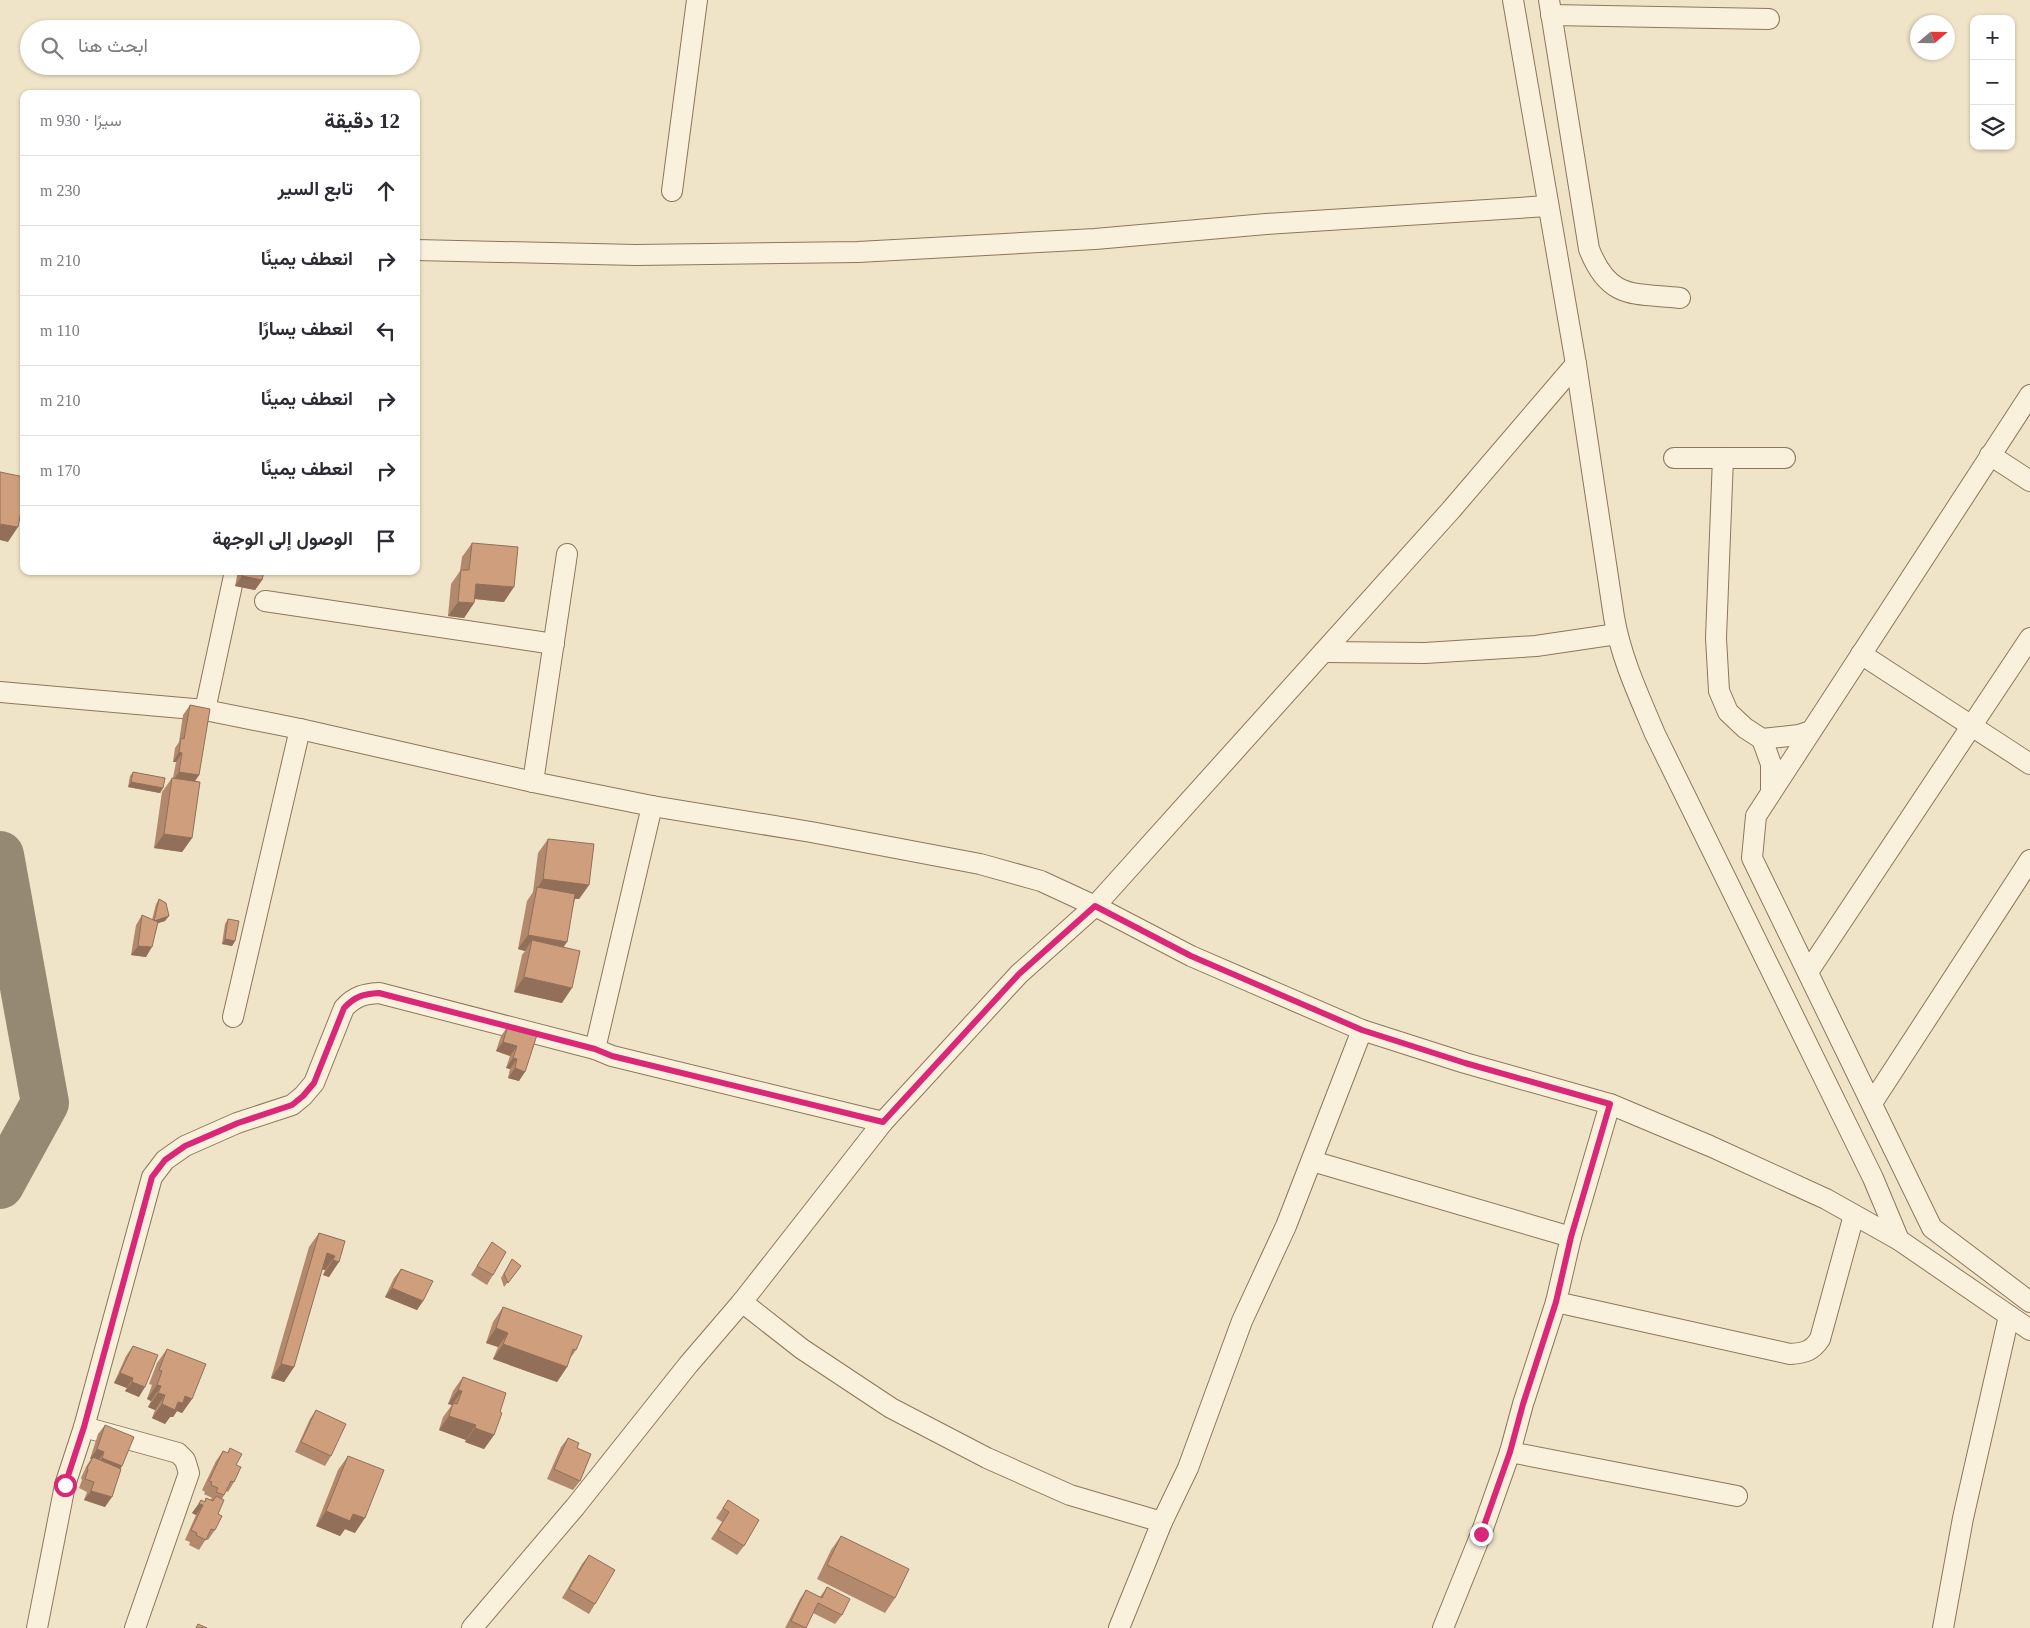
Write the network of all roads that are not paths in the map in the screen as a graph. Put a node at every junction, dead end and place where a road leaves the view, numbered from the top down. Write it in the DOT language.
graph roads {
  1 [pos="698,0"];
  2 [pos="1512,0"];
  3 [pos="1550,8"];
  4 [pos="1769,19"];
  5 [pos="672,191"];
  6 [pos="1548,206"];
  7 [pos="420,250"];
  8 [pos="1680,298"];
  9 [pos="1576,364"];
  10 [pos="2030,395"];
  11 [pos="1990,455"];
  12 [pos="1674,458"];
  13 [pos="1723,458"];
  14 [pos="1785,458"];
  15 [pos="2030,482"];
  16 [pos="567,554"];
  17 [pos="234,575"];
  18 [pos="265,601"];
  19 [pos="1617,634"];
  20 [pos="2030,638"];
  21 [pos="554,644"];
  22 [pos="1324,652"];
  23 [pos="1861,654"];
  24 [pos="0,692"];
  25 [pos="205,710"];
  26 [pos="1972,726"];
  27 [pos="300,729"];
  28 [pos="1811,731"];
  29 [pos="1762,739"];
  30 [pos="2030,764"];
  31 [pos="533,782"];
  32 [pos="1771,792"];
  33 [pos="652,806"];
  34 [pos="2030,860"];
  35 [pos="1095,906"];
  36 [pos="1808,972"];
  37 [pos="233,1017"];
  38 [pos="1362,1030"];
  39 [pos="595,1049"];
  40 [pos="1872,1103"];
  41 [pos="1610,1104"];
  42 [pos="883,1122"];
  43 [pos="1312,1161"];
  44 [pos="1854,1214"];
  45 [pos="1571,1237"];
  46 [pos="1899,1240"];
  47 [pos="742,1302"];
  48 [pos="1556,1302"];
  49 [pos="2030,1302"];
  50 [pos="2009,1316"];
  51 [pos="2030,1330"];
  52 [pos="84,1427"];
  53 [pos="1510,1452"];
  54 [pos="1737,1496"];
  55 [pos="1162,1522"];
  56 [pos="37,1628"];
  57 [pos="135,1628"];
  58 [pos="472,1628"];
  59 [pos="1119,1628"];
  60 [pos="1443,1628"];
  61 [pos="1943,1628"];
  1 -- 5 [label="street"];
  2 -- 6 [label="street"];
  3 -- 4 [label="street"];
  3 -- 8 [label="street"];
  6 -- 7 [label="street"];
  6 -- 9 [label="street"];
  9 -- 19 [label="street"];
  9 -- 22 [label="street"];
  10 -- 11 [label="street"];
  11 -- 15 [label="street"];
  11 -- 23 [label="street"];
  12 -- 13 [label="street"];
  13 -- 14 [label="street"];
  13 -- 29 [label="street"];
  16 -- 21 [label="street"];
  17 -- 25 [label="street"];
  18 -- 21 [label="street"];
  19 -- 22 [label="street"];
  19 -- 46 [label="street"];
  20 -- 26 [label="street"];
  21 -- 31 [label="street"];
  22 -- 35 [label="street"];
  23 -- 26 [label="street"];
  23 -- 28 [label="street"];
  24 -- 25 [label="street"];
  25 -- 27 [label="street"];
  26 -- 30 [label="street"];
  26 -- 36 [label="street"];
  27 -- 31 [label="street"];
  27 -- 37 [label="street"];
  28 -- 29 [label="street"];
  28 -- 32 [label="street"];
  29 -- 32 [label="street"];
  31 -- 33 [label="street"];
  32 -- 36 [label="street"];
  33 -- 35 [label="street"];
  33 -- 39 [label="street"];
  34 -- 40 [label="street"];
  35 -- 38 [label="street"];
  35 -- 42 [label="street"];
  36 -- 40 [label="street"];
  38 -- 41 [label="street"];
  38 -- 43 [label="street"];
  39 -- 42 [label="street"];
  39 -- 52 [label="street"];
  40 -- 49 [label="street"];
  41 -- 44 [label="street"];
  41 -- 45 [label="street"];
  42 -- 47 [label="street"];
  43 -- 45 [label="street"];
  43 -- 55 [label="street"];
  44 -- 46 [label="street"];
  44 -- 48 [label="street"];
  45 -- 48 [label="street"];
  46 -- 50 [label="street"];
  47 -- 55 [label="street"];
  47 -- 58 [label="street"];
  48 -- 53 [label="street"];
  50 -- 51 [label="street"];
  50 -- 61 [label="street"];
  52 -- 56 [label="street"];
  52 -- 57 [label="street"];
  53 -- 54 [label="street"];
  53 -- 60 [label="street"];
  55 -- 59 [label="street"];
}
